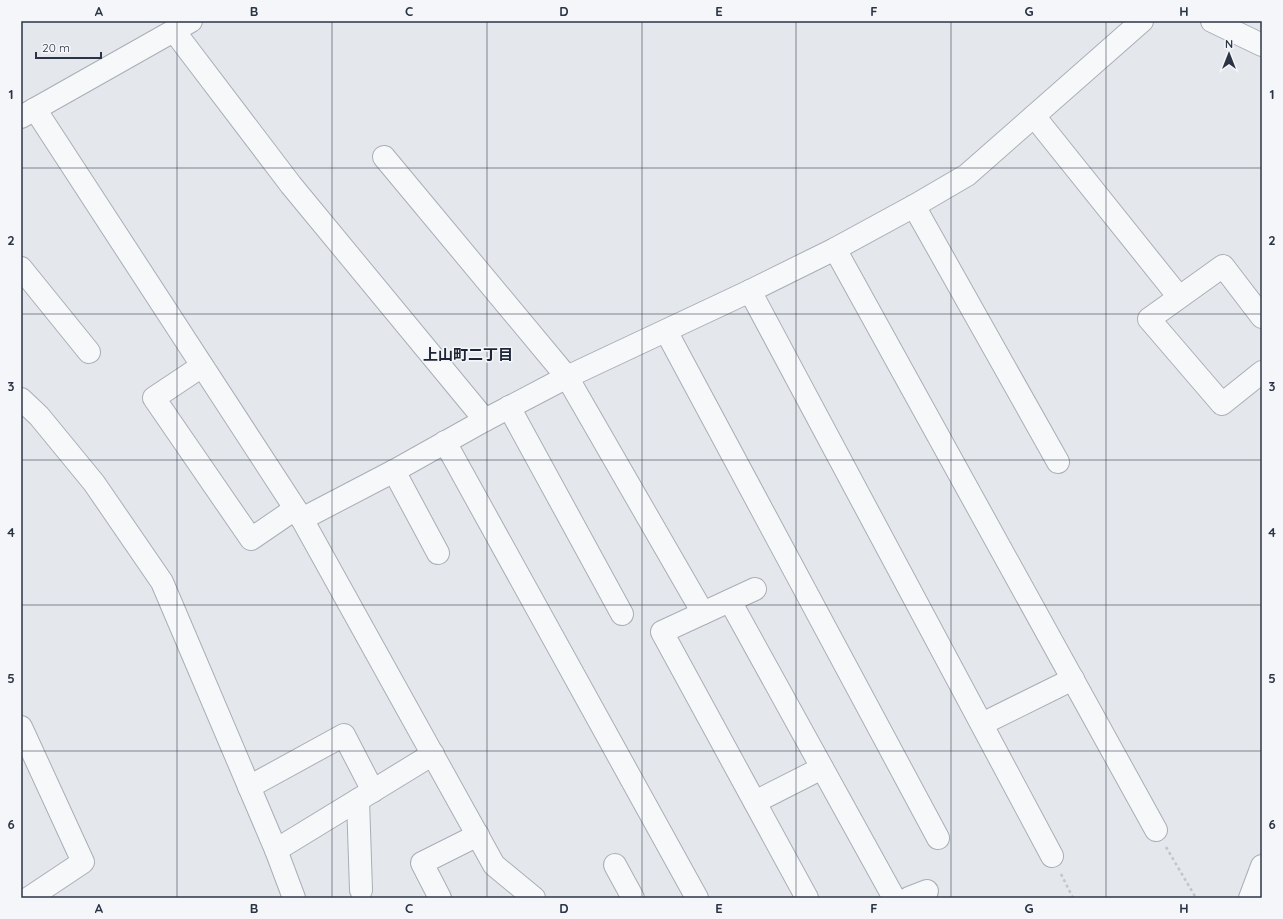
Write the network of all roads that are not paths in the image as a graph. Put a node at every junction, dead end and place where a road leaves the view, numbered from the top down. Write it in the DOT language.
graph roads {
  1 [pos="1142,21"];
  2 [pos="1212,21"];
  3 [pos="182,26"];
  4 [pos="1262,45"];
  5 [pos="28,113"];
  6 [pos="1034,116"];
  7 [pos="384,157"];
  8 [pos="914,206"];
  9 [pos="835,249"];
  10 [pos="21,268"];
  11 [pos="750,291"];
  12 [pos="1178,297"];
  13 [pos="1262,317"];
  14 [pos="666,331"];
  15 [pos="89,352"];
  16 [pos="202,366"];
  17 [pos="1262,372"];
  18 [pos="567,377"];
  19 [pos="21,399"];
  20 [pos="509,407"];
  21 [pos="485,420"];
  22 [pos="445,442"];
  23 [pos="1058,462"];
  24 [pos="394,471"];
  25 [pos="298,514"];
  26 [pos="438,553"];
  27 [pos="755,589"];
  28 [pos="730,600"];
  29 [pos="703,613"];
  30 [pos="622,614"];
  31 [pos="1073,679"];
  32 [pos="982,724"];
  33 [pos="21,726"];
  34 [pos="433,754"];
  35 [pos="822,768"];
  36 [pos="249,787"];
  37 [pos="365,796"];
  38 [pos="755,802"];
  39 [pos="1156,830"];
  40 [pos="478,835"];
  41 [pos="938,838"];
  42 [pos="276,850"];
  43 [pos="1052,856"];
  44 [pos="615,865"];
  45 [pos="1262,866"];
  46 [pos="361,890"];
  47 [pos="29,898"];
  48 [pos="294,898"];
  49 [pos="440,898"];
  50 [pos="534,898"];
  51 [pos="633,898"];
  52 [pos="697,898"];
  53 [pos="807,898"];
  54 [pos="894,898"];
  55 [pos="1250,898"];
  1 -- 6 [label="street"];
  2 -- 4 [label="street"];
  3 -- 5 [label="street"];
  3 -- 21 [label="street"];
  5 -- 16 [label="street"];
  6 -- 8 [label="street"];
  6 -- 12 [label="street"];
  7 -- 18 [label="street"];
  8 -- 9 [label="street"];
  8 -- 23 [label="street"];
  9 -- 11 [label="street"];
  9 -- 31 [label="street"];
  10 -- 15 [label="street"];
  11 -- 14 [label="street"];
  11 -- 32 [label="street"];
  12 -- 13 [label="street"];
  12 -- 17 [label="street"];
  14 -- 18 [label="street"];
  14 -- 41 [label="street"];
  16 -- 25 [label="street"];
  16 -- 25 [label="street"];
  18 -- 20 [label="street"];
  18 -- 29 [label="street"];
  19 -- 36 [label="street"];
  20 -- 21 [label="street"];
  20 -- 30 [label="street"];
  21 -- 22 [label="street"];
  22 -- 24 [label="street"];
  22 -- 52 [label="street"];
  24 -- 25 [label="street"];
  24 -- 26 [label="street"];
  25 -- 34 [label="street"];
  27 -- 28 [label="street"];
  28 -- 29 [label="street"];
  28 -- 35 [label="street"];
  29 -- 38 [label="street"];
  31 -- 32 [label="street"];
  31 -- 39 [label="street"];
  32 -- 43 [label="street"];
  33 -- 47 [label="street"];
  34 -- 37 [label="street"];
  34 -- 40 [label="street"];
  35 -- 38 [label="street"];
  35 -- 54 [label="street"];
  36 -- 37 [label="street"];
  36 -- 42 [label="street"];
  37 -- 42 [label="street"];
  37 -- 46 [label="street"];
  38 -- 53 [label="street"];
  40 -- 49 [label="street"];
  40 -- 50 [label="street"];
  42 -- 48 [label="street"];
  44 -- 51 [label="street"];
  45 -- 55 [label="street"];
}
